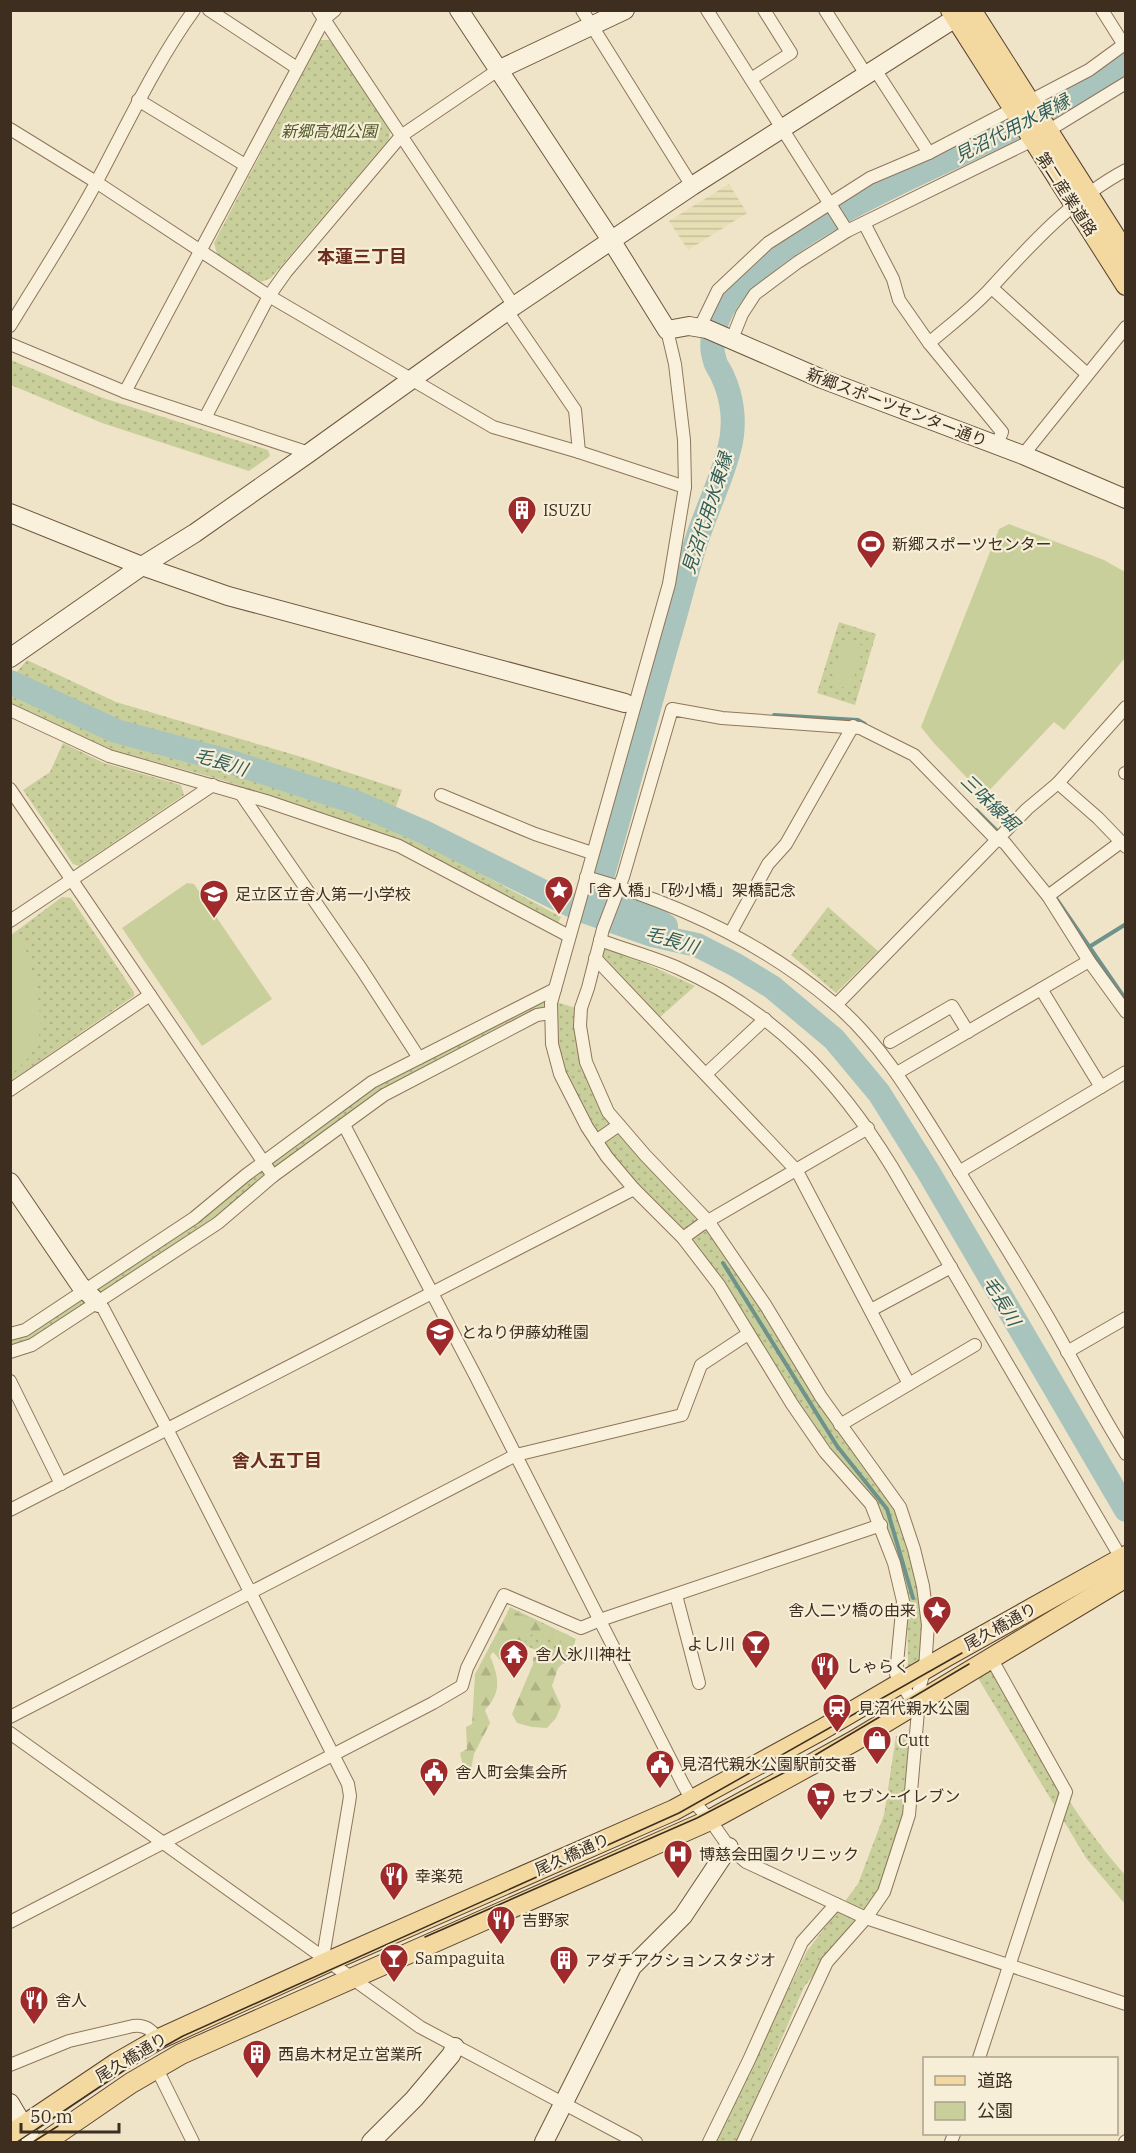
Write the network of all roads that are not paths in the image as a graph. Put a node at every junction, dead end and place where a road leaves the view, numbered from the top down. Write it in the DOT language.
graph roads {
  1 [pos="194,10"];
  2 [pos="209,10"];
  3 [pos="335,10"];
  4 [pos="459,10"];
  5 [pos="625,10"];
  6 [pos="707,10"];
  7 [pos="764,10"];
  8 [pos="825,10"];
  9 [pos="1102,10"];
  10 [pos="962,12"];
  11 [pos="321,15"];
  12 [pos="587,18"];
  13 [pos="1125,44"];
  14 [pos="297,68"];
  15 [pos="498,70"];
  16 [pos="871,73"];
  17 [pos="751,79"];
  18 [pos="1125,83"];
  19 [pos="138,100"];
  20 [pos="1023,108"];
  21 [pos="10,129"];
  22 [pos="782,130"];
  23 [pos="1038,132"];
  24 [pos="401,136"];
  25 [pos="929,153"];
  26 [pos="245,165"];
  27 [pos="1125,170"];
  28 [pos="96,182"];
  29 [pos="692,186"];
  30 [pos="1081,199"];
  31 [pos="831,205"];
  32 [pos="864,223"];
  33 [pos="844,227"];
  34 [pos="611,240"];
  35 [pos="200,249"];
  36 [pos="1125,254"];
  37 [pos="1125,285"];
  38 [pos="992,288"];
  39 [pos="269,296"];
  40 [pos="510,308"];
  41 [pos="10,326"];
  42 [pos="1125,327"];
  43 [pos="703,328"];
  44 [pos="667,330"];
  45 [pos="729,337"];
  46 [pos="929,343"];
  47 [pos="10,344"];
  48 [pos="1087,374"];
  49 [pos="411,380"];
  50 [pos="125,392"];
  51 [pos="205,418"];
  52 [pos="997,446"];
  53 [pos="579,452"];
  54 [pos="309,453"];
  55 [pos="1023,455"];
  56 [pos="685,487"];
  57 [pos="1125,499"];
  58 [pos="10,513"];
  59 [pos="142,566"];
  60 [pos="10,658"];
  61 [pos="629,704"];
  62 [pos="1125,708"];
  63 [pos="10,710"];
  64 [pos="853,726"];
  65 [pos="1058,783"];
  66 [pos="213,785"];
  67 [pos="10,789"];
  68 [pos="241,794"];
  69 [pos="441,795"];
  70 [pos="1002,836"];
  71 [pos="1123,844"];
  72 [pos="592,853"];
  73 [pos="589,878"];
  74 [pos="72,879"];
  75 [pos="615,889"];
  76 [pos="1048,896"];
  77 [pos="10,921"];
  78 [pos="731,932"];
  79 [pos="602,935"];
  80 [pos="569,936"];
  81 [pos="596,958"];
  82 [pos="1089,961"];
  83 [pos="555,989"];
  84 [pos="1041,989"];
  85 [pos="150,995"];
  86 [pos="836,1005"];
  87 [pos="1125,1012"];
  88 [pos="550,1013"];
  89 [pos="765,1019"];
  90 [pos="968,1032"];
  91 [pos="890,1042"];
  92 [pos="419,1058"];
  93 [pos="1125,1072"];
  94 [pos="897,1073"];
  95 [pos="706,1074"];
  96 [pos="1101,1087"];
  97 [pos="10,1090"];
  98 [pos="344,1125"];
  99 [pos="619,1125"];
  100 [pos="868,1128"];
  101 [pos="596,1141"];
  102 [pos="264,1162"];
  103 [pos="797,1171"];
  104 [pos="959,1172"];
  105 [pos="273,1176"];
  106 [pos="10,1182"];
  107 [pos="634,1189"];
  108 [pos="708,1221"];
  109 [pos="682,1238"];
  110 [pos="951,1267"];
  111 [pos="432,1292"];
  112 [pos="92,1297"];
  113 [pos="871,1310"];
  114 [pos="1125,1318"];
  115 [pos="10,1334"];
  116 [pos="748,1334"];
  117 [pos="975,1345"];
  118 [pos="10,1352"];
  119 [pos="1067,1352"];
  120 [pos="10,1382"];
  121 [pos="909,1384"];
  122 [pos="840,1425"];
  123 [pos="167,1429"];
  124 [pos="1125,1454"];
  125 [pos="516,1455"];
  126 [pos="61,1484"];
  127 [pos="10,1510"];
  128 [pos="881,1525"];
  129 [pos="1124,1563"];
  130 [pos="249,1593"];
  131 [pos="676,1595"];
  132 [pos="600,1620"];
  133 [pos="991,1658"];
  134 [pos="925,1668"];
  135 [pos="699,1683"];
  136 [pos="901,1683"];
  137 [pos="915,1704"];
  138 [pos="10,1717"];
  139 [pos="10,1733"];
  140 [pos="332,1755"];
  141 [pos="692,1800"];
  142 [pos="710,1820"];
  143 [pos="163,1843"];
  144 [pos="729,1847"];
  145 [pos="836,1904"];
  146 [pos="866,1918"];
  147 [pos="10,1922"];
  148 [pos="330,1961"];
  149 [pos="1009,1966"];
  150 [pos="352,1977"];
  151 [pos="1125,2004"];
  152 [pos="159,2039"];
  153 [pos="456,2047"];
  154 [pos="979,2057"];
  155 [pos="10,2065"];
  156 [pos="156,2067"];
  157 [pos="10,2103"];
  158 [pos="562,2103"];
  159 [pos="22,2135"];
  160 [pos="45,2142"];
  161 [pos="193,2142"];
  162 [pos="371,2142"];
  163 [pos="544,2142"];
  164 [pos="636,2142"];
  165 [pos="709,2142"];
  166 [pos="743,2142"];
  1 -- 19 [label="street"];
  2 -- 14 [label="street"];
  3 -- 11 [label="street"];
  4 -- 15 [label="street"];
  5 -- 12 [label="street"];
  6 -- 17 [label="street"];
  7 -- 17 [label="street"];
  8 -- 16 [label="street"];
  9 -- 13 [label="street"];
  10 -- 16 [label="street"];
  10 -- 20 [label="main road, 第二産業道路"];
  11 -- 14 [label="street"];
  11 -- 24 [label="street"];
  12 -- 15 [label="street"];
  12 -- 29 [label="street"];
  13 -- 20 [label="street"];
  14 -- 26 [label="street"];
  15 -- 24 [label="street"];
  15 -- 34 [label="street"];
  16 -- 22 [label="street"];
  16 -- 25 [label="street"];
  17 -- 22 [label="street"];
  18 -- 23 [label="street"];
  19 -- 26 [label="street"];
  19 -- 28 [label="street"];
  20 -- 23 [label="main road, 第二産業道路"];
  20 -- 25 [label="street"];
  21 -- 28 [label="street"];
  22 -- 29 [label="street"];
  22 -- 31 [label="street"];
  23 -- 30 [label="main road, 第二産業道路"];
  23 -- 32 [label="street"];
  24 -- 39 [label="street"];
  24 -- 40 [label="street"];
  25 -- 31 [label="street"];
  26 -- 35 [label="street"];
  27 -- 30 [label="street"];
  28 -- 35 [label="street"];
  28 -- 41 [label="street"];
  29 -- 34 [label="street"];
  30 -- 36 [label="main road, 第二産業道路"];
  30 -- 37 [label="main road, 第二産業道路"];
  30 -- 38 [label="street"];
  31 -- 33 [label="street"];
  31 -- 43 [label="street"];
  32 -- 33 [label="street"];
  32 -- 46 [label="street"];
  33 -- 45 [label="street"];
  34 -- 40 [label="street"];
  34 -- 44 [label="street"];
  35 -- 39 [label="street"];
  35 -- 50 [label="street"];
  38 -- 46 [label="street"];
  38 -- 48 [label="street"];
  39 -- 49 [label="street"];
  39 -- 51 [label="street"];
  40 -- 49 [label="street"];
  40 -- 53 [label="street"];
  42 -- 48 [label="street"];
  43 -- 44 [label="street, 新郷スポーツセンター通り"];
  43 -- 45 [label="street, 新郷スポーツセンター通り"];
  44 -- 56 [label="street"];
  45 -- 52 [label="street, 新郷スポーツセンター通り"];
  46 -- 52 [label="street"];
  47 -- 50 [label="street"];
  48 -- 55 [label="street"];
  49 -- 53 [label="street"];
  49 -- 54 [label="street"];
  50 -- 51 [label="street"];
  51 -- 54 [label="street"];
  52 -- 55 [label="street, 新郷スポーツセンター通り"];
  53 -- 56 [label="street"];
  54 -- 59 [label="street"];
  55 -- 57 [label="street, 新郷スポーツセンター通り"];
  56 -- 61 [label="street"];
  58 -- 59 [label="street"];
  59 -- 60 [label="street"];
  59 -- 61 [label="street"];
  61 -- 72 [label="street"];
  62 -- 65 [label="street"];
  63 -- 66 [label="street"];
  64 -- 70 [label="street"];
  64 -- 75 [label="street"];
  64 -- 78 [label="street"];
  65 -- 70 [label="street"];
  65 -- 71 [label="street"];
  66 -- 68 [label="street"];
  66 -- 74 [label="street"];
  67 -- 74 [label="street"];
  68 -- 80 [label="street"];
  68 -- 92 [label="street"];
  69 -- 72 [label="street"];
  70 -- 76 [label="street"];
  70 -- 86 [label="street"];
  71 -- 76 [label="street"];
  72 -- 73 [label="street"];
  73 -- 75 [label="street"];
  73 -- 80 [label="street"];
  74 -- 77 [label="street"];
  74 -- 85 [label="street"];
  75 -- 78 [label="street"];
  75 -- 79 [label="street"];
  76 -- 82 [label="street"];
  78 -- 86 [label="street"];
  79 -- 81 [label="street"];
  79 -- 89 [label="street"];
  80 -- 83 [label="street"];
  81 -- 95 [label="street"];
  81 -- 99 [label="street"];
  82 -- 84 [label="street"];
  82 -- 87 [label="street"];
  83 -- 88 [label="street"];
  83 -- 92 [label="street"];
  84 -- 90 [label="street"];
  84 -- 96 [label="street"];
  85 -- 97 [label="street"];
  85 -- 102 [label="street"];
  86 -- 94 [label="street"];
  88 -- 98 [label="street"];
  88 -- 101 [label="street"];
  89 -- 95 [label="street"];
  89 -- 100 [label="street"];
  90 -- 91 [label="street"];
  90 -- 94 [label="street"];
  92 -- 102 [label="street"];
  93 -- 96 [label="street"];
  94 -- 104 [label="street"];
  95 -- 103 [label="street"];
  96 -- 104 [label="street"];
  98 -- 105 [label="street"];
  98 -- 111 [label="street"];
  99 -- 101 [label="street"];
  99 -- 108 [label="street"];
  100 -- 103 [label="street"];
  100 -- 110 [label="street"];
  101 -- 107 [label="street"];
  102 -- 105 [label="street"];
  102 -- 112 [label="street"];
  103 -- 108 [label="street"];
  103 -- 113 [label="street"];
  104 -- 119 [label="street"];
  105 -- 112 [label="street"];
  106 -- 112 [label="street"];
  107 -- 109 [label="street"];
  107 -- 111 [label="street"];
  108 -- 109 [label="street"];
  108 -- 122 [label="street"];
  109 -- 116 [label="street"];
  110 -- 113 [label="street"];
  110 -- 129 [label="street"];
  111 -- 123 [label="street"];
  111 -- 125 [label="street"];
  112 -- 115 [label="street"];
  112 -- 118 [label="street"];
  112 -- 123 [label="street"];
  113 -- 121 [label="street"];
  114 -- 119 [label="street"];
  116 -- 125 [label="street"];
  116 -- 128 [label="street"];
  117 -- 121 [label="street"];
  119 -- 124 [label="street"];
  120 -- 126 [label="street"];
  121 -- 122 [label="street"];
  122 -- 134 [label="street"];
  123 -- 126 [label="street"];
  123 -- 130 [label="street"];
  125 -- 130 [label="street"];
  125 -- 132 [label="street"];
  126 -- 127 [label="street"];
  128 -- 131 [label="street"];
  128 -- 136 [label="street"];
  129 -- 133 [label="main road, 尾久橋通り"];
  129 -- 134 [label="main road, 尾久橋通り"];
  130 -- 138 [label="street"];
  130 -- 140 [label="street"];
  131 -- 132 [label="street"];
  131 -- 135 [label="street"];
  132 -- 140 [label="street"];
  132 -- 141 [label="street"];
  133 -- 137 [label="main road, 尾久橋通り"];
  133 -- 149 [label="street"];
  134 -- 136 [label="main road, 尾久橋通り"];
  134 -- 137 [label="street"];
  136 -- 137 [label="street"];
  136 -- 141 [label="main road, 尾久橋通り"];
  137 -- 142 [label="main road, 尾久橋通り"];
  137 -- 146 [label="street"];
  139 -- 143 [label="street"];
  140 -- 143 [label="street"];
  140 -- 148 [label="street"];
  141 -- 142 [label="street"];
  141 -- 148 [label="main road, 尾久橋通り"];
  142 -- 144 [label="street"];
  142 -- 150 [label="main road, 尾久橋通り"];
  143 -- 147 [label="street"];
  143 -- 148 [label="street"];
  144 -- 145 [label="street"];
  144 -- 158 [label="street"];
  145 -- 146 [label="street"];
  145 -- 165 [label="street"];
  146 -- 149 [label="street"];
  146 -- 166 [label="street"];
  148 -- 150 [label="street"];
  148 -- 152 [label="main road, 尾久橋通り"];
  149 -- 151 [label="street"];
  149 -- 154 [label="street"];
  150 -- 153 [label="street"];
  150 -- 156 [label="main road, 尾久橋通り"];
  152 -- 155 [label="street"];
  152 -- 159 [label="main road, 尾久橋通り"];
  153 -- 158 [label="street"];
  153 -- 162 [label="street"];
  156 -- 160 [label="main road, 尾久橋通り"];
  156 -- 161 [label="street"];
  157 -- 159 [label="street"];
  158 -- 163 [label="street"];
  158 -- 164 [label="street"];
}
